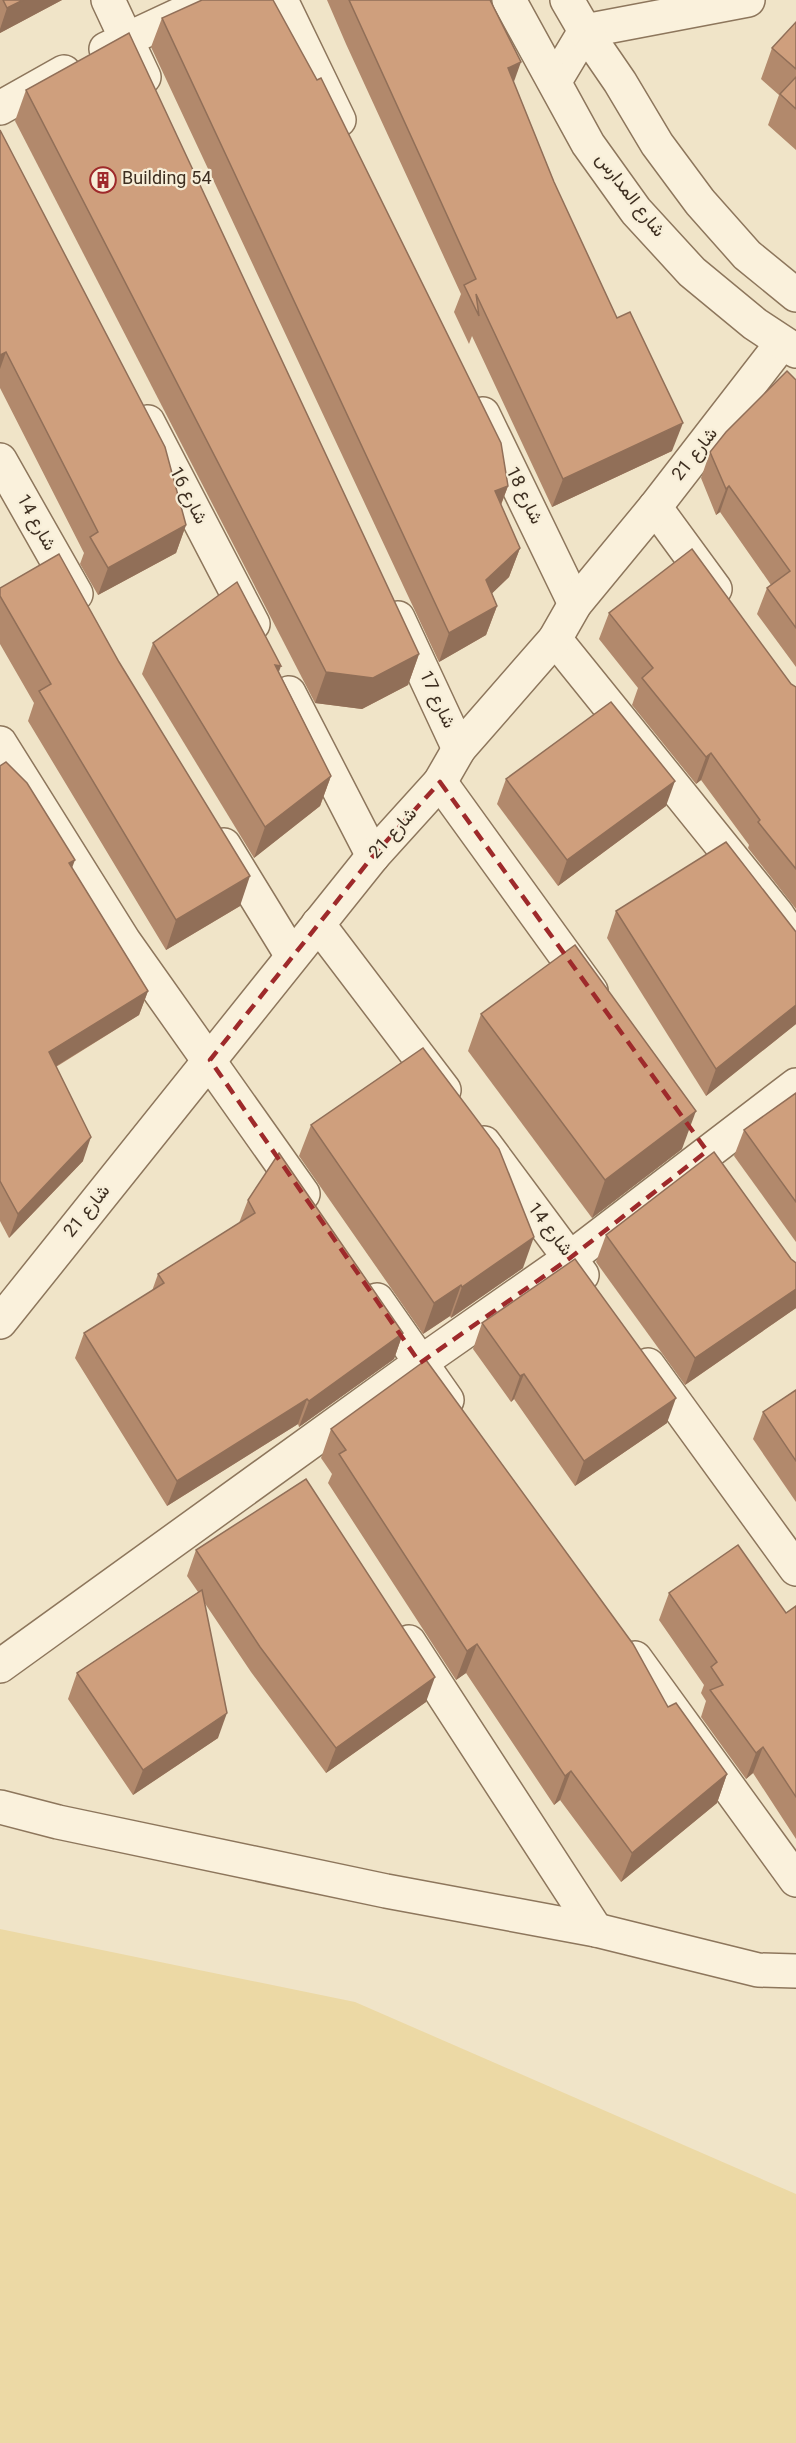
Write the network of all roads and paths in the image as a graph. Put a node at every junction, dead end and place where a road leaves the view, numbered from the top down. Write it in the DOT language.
graph roads {
  1 [pos="108,0"];
  2 [pos="211,0"];
  3 [pos="281,0"];
  4 [pos="509,0"];
  5 [pos="567,0"];
  6 [pos="748,0"];
  7 [pos="585,31"];
  8 [pos="126,38"];
  9 [pos="555,81"];
  10 [pos="156,102"];
  11 [pos="0,108"];
  12 [pos="355,151"];
  13 [pos="796,295"];
  14 [pos="783,350"];
  15 [pos="790,384"];
  16 [pos="470,388"];
  17 [pos="137,400"];
  18 [pos="0,460"];
  19 [pos="655,507"];
  20 [pos="383,587"];
  21 [pos="575,604"];
  22 [pos="733,613"];
  23 [pos="91,621"];
  24 [pos="555,639"];
  25 [pos="0,743"];
  26 [pos="459,749"];
  27 [pos="440,782"];
  28 [pos="212,824"];
  29 [pos="373,856"];
  30 [pos="318,924"];
  31 [pos="796,943"];
  32 [pos="292,957"];
  33 [pos="608,1016"];
  34 [pos="210,1060"];
  35 [pos="796,1085"];
  36 [pos="700,1142"];
  37 [pos="728,1180"];
  38 [pos="320,1219"];
  39 [pos="570,1258"];
  40 [pos="360,1277"];
  41 [pos="597,1296"];
  42 [pos="2,1315"];
  43 [pos="632,1343"];
  44 [pos="420,1363"];
  45 [pos="462,1420"];
  46 [pos="289,1457"];
  47 [pos="308,1487"];
  48 [pos="796,1569"];
  49 [pos="393,1618"];
  50 [pos="615,1631"];
  51 [pos="0,1666"];
  52 [pos="0,1807"];
  53 [pos="796,1880"];
  54 [pos="596,1930"];
  55 [pos="796,1971"];
  1 -- 8 [label="street"];
  2 -- 8 [label="street"];
  3 -- 12 [label="street"];
  4 -- 9 [label="street, شارع المدارس"];
  5 -- 7 [label="street"];
  6 -- 7 [label="street"];
  7 -- 9 [label="street"];
  7 -- 13 [label="street"];
  8 -- 10 [label="street"];
  8 -- 11 [label="street"];
  9 -- 14 [label="street, شارع المدارس"];
  14 -- 15 [label="street, شارع المدارس"];
  14 -- 19 [label="street, شارع 21"];
  16 -- 21 [label="street, شارع 18"];
  17 -- 29 [label="street, شارع 16"];
  18 -- 23 [label="street, شارع 14"];
  19 -- 21 [label="street, شارع 21"];
  19 -- 22 [label="street"];
  20 -- 26 [label="street, شارع 17"];
  21 -- 24 [label="street, شارع 21"];
  24 -- 26 [label="street, شارع 21"];
  24 -- 31 [label="street"];
  25 -- 34 [label="street"];
  26 -- 27 [label="street, شارع 21"];
  27 -- 29 [label="street, شارع 21"];
  27 -- 33 [label="street"];
  28 -- 32 [label="street"];
  29 -- 30 [label="street, شارع 21"];
  30 -- 32 [label="street, شارع 21"];
  30 -- 39 [label="street, شارع 14"];
  32 -- 34 [label="street, شارع 21"];
  34 -- 38 [label="street"];
  34 -- 42 [label="street, شارع 21"];
  35 -- 36 [label="street"];
  36 -- 37 [label="street"];
  36 -- 39 [label="street"];
  39 -- 41 [label="street, شارع 14"];
  39 -- 44 [label="street"];
  40 -- 44 [label="street"];
  43 -- 48 [label="street"];
  44 -- 45 [label="street"];
  44 -- 46 [label="street"];
  46 -- 47 [label="street"];
  46 -- 51 [label="street"];
  49 -- 54 [label="street"];
  50 -- 53 [label="street"];
  52 -- 54 [label="street"];
  54 -- 55 [label="street"];
}
